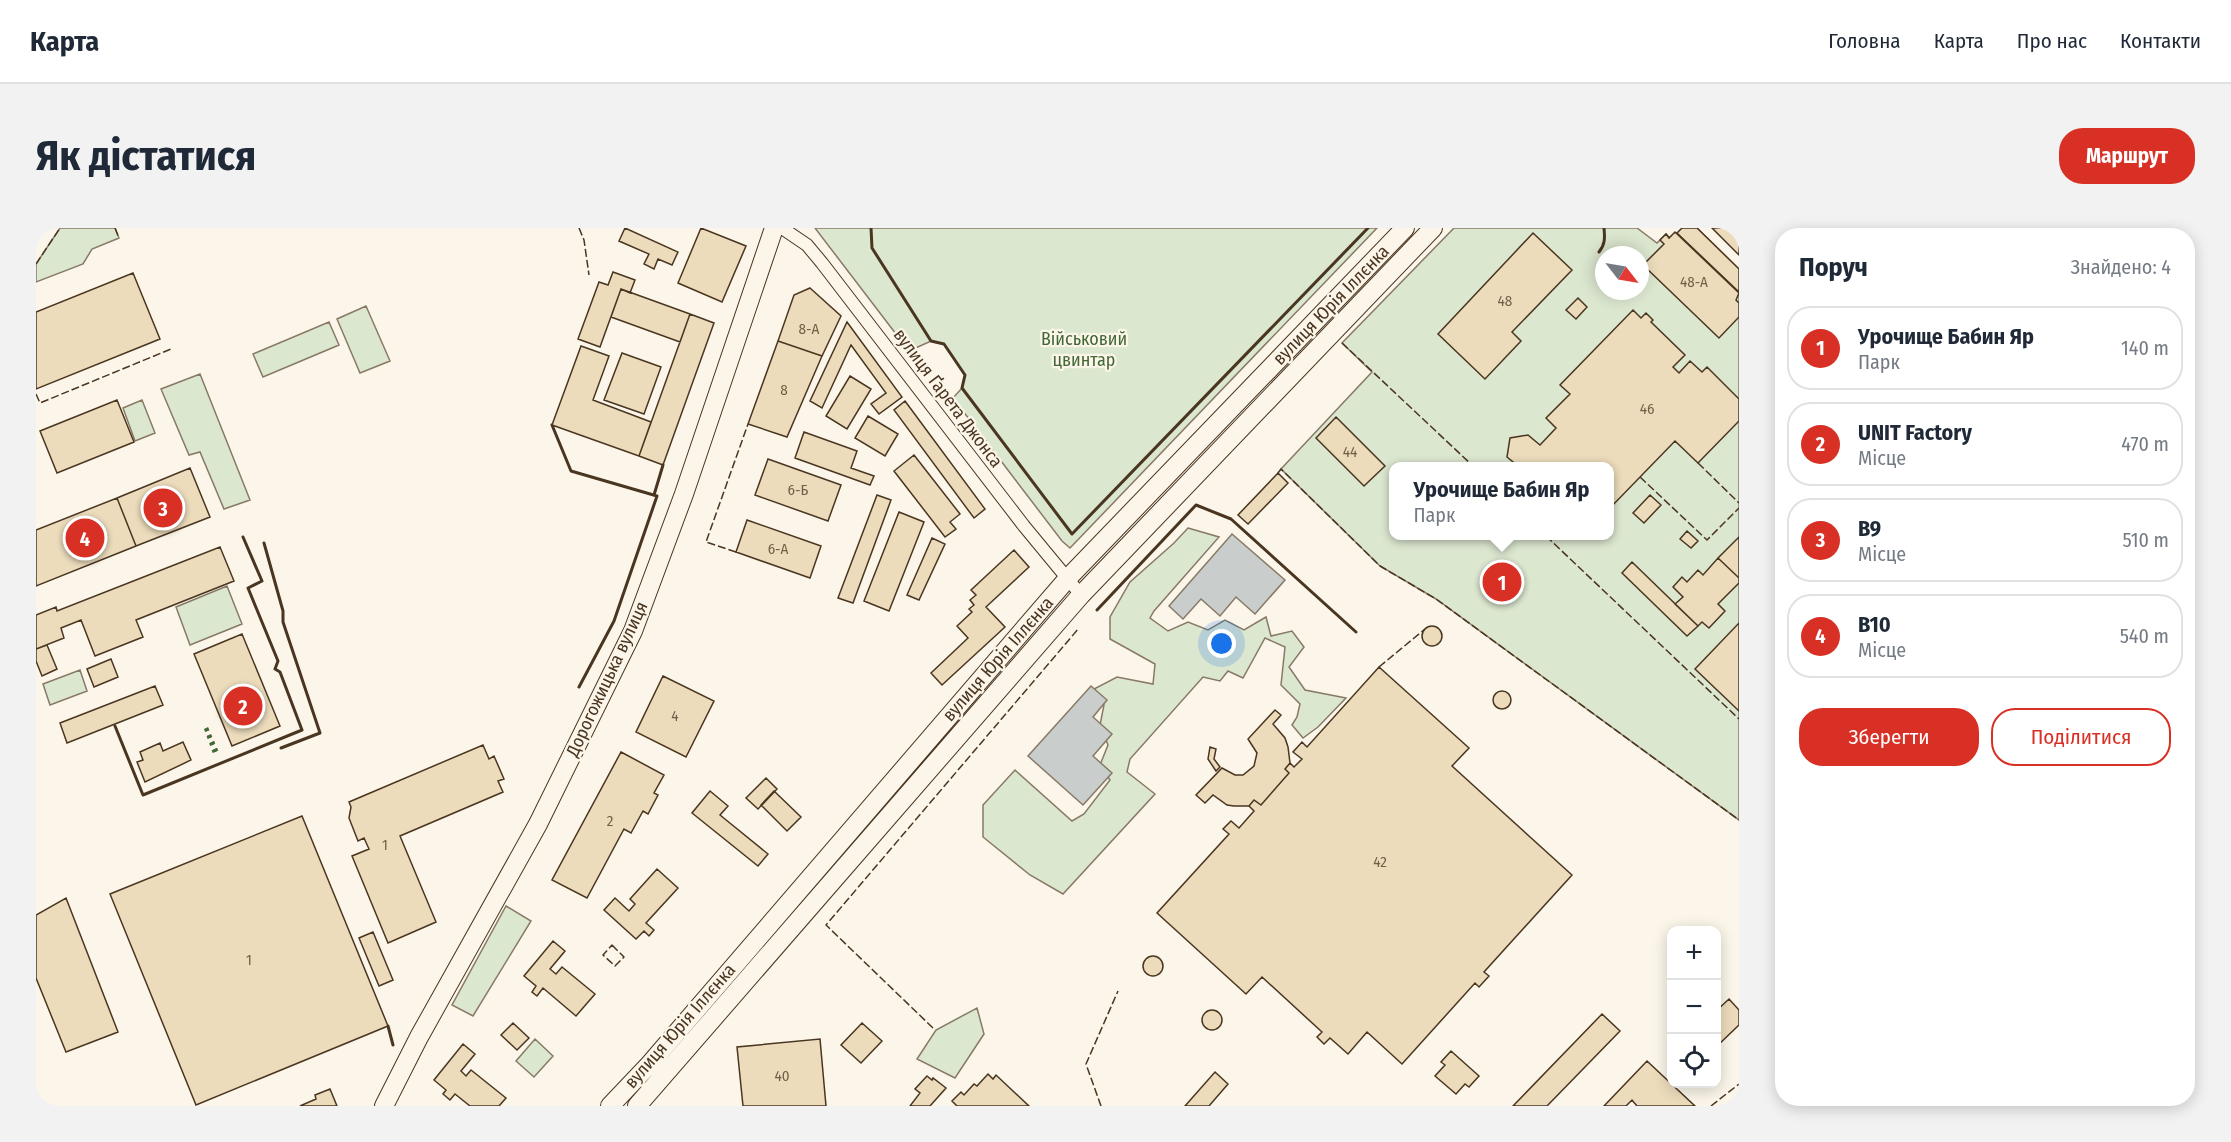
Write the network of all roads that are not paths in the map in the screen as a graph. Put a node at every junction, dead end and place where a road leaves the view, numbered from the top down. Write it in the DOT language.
graph roads {
  1 [pos="774,228"];
  2 [pos="782,228"];
  3 [pos="1406,228"];
  4 [pos="1433,228"];
  5 [pos="1068,578"];
  6 [pos="1081,596"];
  7 [pos="384,1106"];
  8 [pos="610,1106"];
  9 [pos="637,1106"];
  1 -- 7 [label="main road, Дорогожицька вулиця"];
  2 -- 5 [label="street, вулиця Ґарета Джонса"];
  3 -- 5 [label="main road, вулиця Юрія Іллєнка"];
  4 -- 6 [label="main road, вулиця Юрія Іллєнка"];
  5 -- 6 [label="street, вулиця Ґарета Джонса"];
  5 -- 8 [label="main road, вулиця Юрія Іллєнка"];
  6 -- 9 [label="main road, вулиця Юрія Іллєнка"];
}
